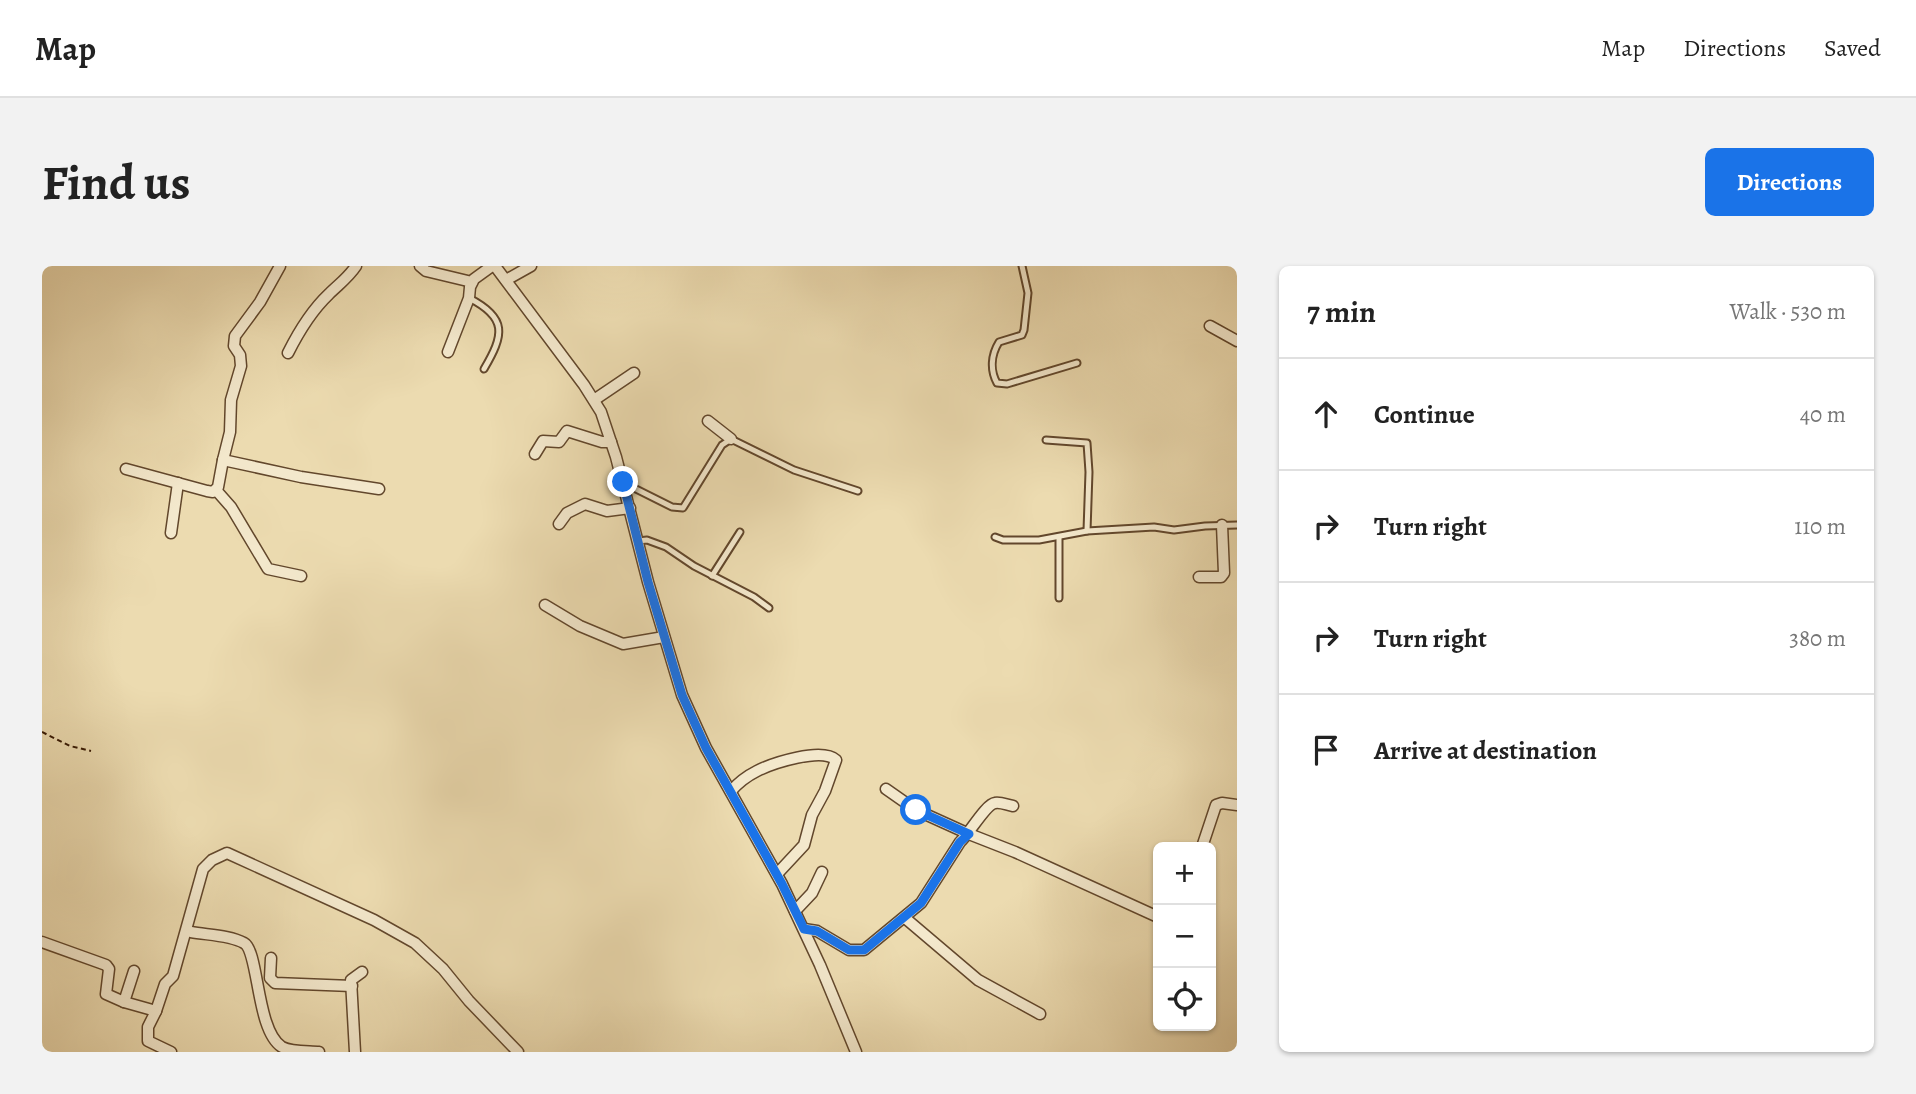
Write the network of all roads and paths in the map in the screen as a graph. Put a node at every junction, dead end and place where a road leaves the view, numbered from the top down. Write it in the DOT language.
graph roads {
  1 [pos="280,266"];
  2 [pos="356,266"];
  3 [pos="420,266"];
  4 [pos="494,266"];
  5 [pos="531,266"];
  6 [pos="1022,266"];
  7 [pos="506,280"];
  8 [pos="472,282"];
  9 [pos="469,298"];
  10 [pos="1210,326"];
  11 [pos="1237,341"];
  12 [pos="448,352"];
  13 [pos="288,353"];
  14 [pos="1077,363"];
  15 [pos="484,369"];
  16 [pos="634,373"];
  17 [pos="594,400"];
  18 [pos="708,421"];
  19 [pos="731,439"];
  20 [pos="1046,440"];
  21 [pos="611,442"];
  22 [pos="535,454"];
  23 [pos="223,460"];
  24 [pos="126,469"];
  25 [pos="623,482"];
  26 [pos="178,484"];
  27 [pos="379,489"];
  28 [pos="216,490"];
  29 [pos="858,491"];
  30 [pos="629,508"];
  31 [pos="559,524"];
  32 [pos="1222,525"];
  33 [pos="1237,525"];
  34 [pos="1087,531"];
  35 [pos="740,532"];
  36 [pos="172,533"];
  37 [pos="995,537"];
  38 [pos="1059,537"];
  39 [pos="638,541"];
  40 [pos="301,576"];
  41 [pos="712,576"];
  42 [pos="1199,577"];
  43 [pos="1059,598"];
  44 [pos="545,605"];
  45 [pos="769,608"];
  46 [pos="664,637"];
  47 [pos="42,732"];
  48 [pos="90,751"];
  49 [pos="886,789"];
  50 [pos="731,791"];
  51 [pos="1237,805"];
  52 [pos="1013,806"];
  53 [pos="969,834"];
  54 [pos="1204,842"];
  55 [pos="822,872"];
  56 [pos="777,874"];
  57 [pos="795,911"];
  58 [pos="1153,915"];
  59 [pos="905,918"];
  60 [pos="804,929"];
  61 [pos="191,932"];
  62 [pos="42,942"];
  63 [pos="271,958"];
  64 [pos="134,971"];
  65 [pos="362,972"];
  66 [pos="352,986"];
  67 [pos="124,1002"];
  68 [pos="156,1011"];
  69 [pos="1040,1014"];
  70 [pos="148,1041"];
  71 [pos="143,1052"];
  72 [pos="172,1052"];
  73 [pos="319,1052"];
  74 [pos="355,1052"];
  75 [pos="518,1052"];
  76 [pos="856,1052"];
  1 -- 23 [label="street"];
  2 -- 13 [label="street"];
  3 -- 8 [label="street"];
  4 -- 7 [label="street"];
  4 -- 8 [label="street"];
  5 -- 7 [label="street"];
  6 -- 14 [label="lane"];
  7 -- 17 [label="street"];
  8 -- 9 [label="street"];
  9 -- 12 [label="street"];
  9 -- 15 [label="lane"];
  10 -- 11 [label="street"];
  16 -- 17 [label="street"];
  17 -- 21 [label="street"];
  18 -- 19 [label="street"];
  19 -- 25 [label="lane"];
  19 -- 29 [label="lane"];
  20 -- 34 [label="lane"];
  21 -- 22 [label="street"];
  21 -- 25 [label="street"];
  23 -- 27 [label="street"];
  23 -- 28 [label="street"];
  24 -- 26 [label="street"];
  25 -- 30 [label="street"];
  26 -- 28 [label="street"];
  26 -- 36 [label="street"];
  28 -- 40 [label="street"];
  30 -- 31 [label="street"];
  30 -- 39 [label="street"];
  32 -- 33 [label="lane"];
  32 -- 34 [label="lane"];
  32 -- 42 [label="street"];
  34 -- 38 [label="lane"];
  35 -- 41 [label="lane"];
  37 -- 38 [label="lane"];
  38 -- 43 [label="lane"];
  39 -- 41 [label="lane"];
  39 -- 46 [label="street"];
  41 -- 45 [label="lane"];
  44 -- 46 [label="street"];
  46 -- 50 [label="street"];
  47 -- 48 [label="path"];
  49 -- 53 [label="street"];
  50 -- 56 [label="street"];
  50 -- 56 [label="street"];
  51 -- 54 [label="street"];
  52 -- 53 [label="street"];
  53 -- 58 [label="street"];
  53 -- 59 [label="street"];
  55 -- 57 [label="street"];
  56 -- 57 [label="street"];
  57 -- 60 [label="street"];
  59 -- 60 [label="street"];
  59 -- 69 [label="street"];
  60 -- 76 [label="street"];
  61 -- 73 [label="street"];
  62 -- 67 [label="street"];
  63 -- 66 [label="street"];
  64 -- 67 [label="street"];
  65 -- 66 [label="street"];
  66 -- 74 [label="street"];
  67 -- 68 [label="street"];
  68 -- 70 [label="street"];
  68 -- 75 [label="street"];
  70 -- 71 [label="street"];
  70 -- 72 [label="street"];
}
